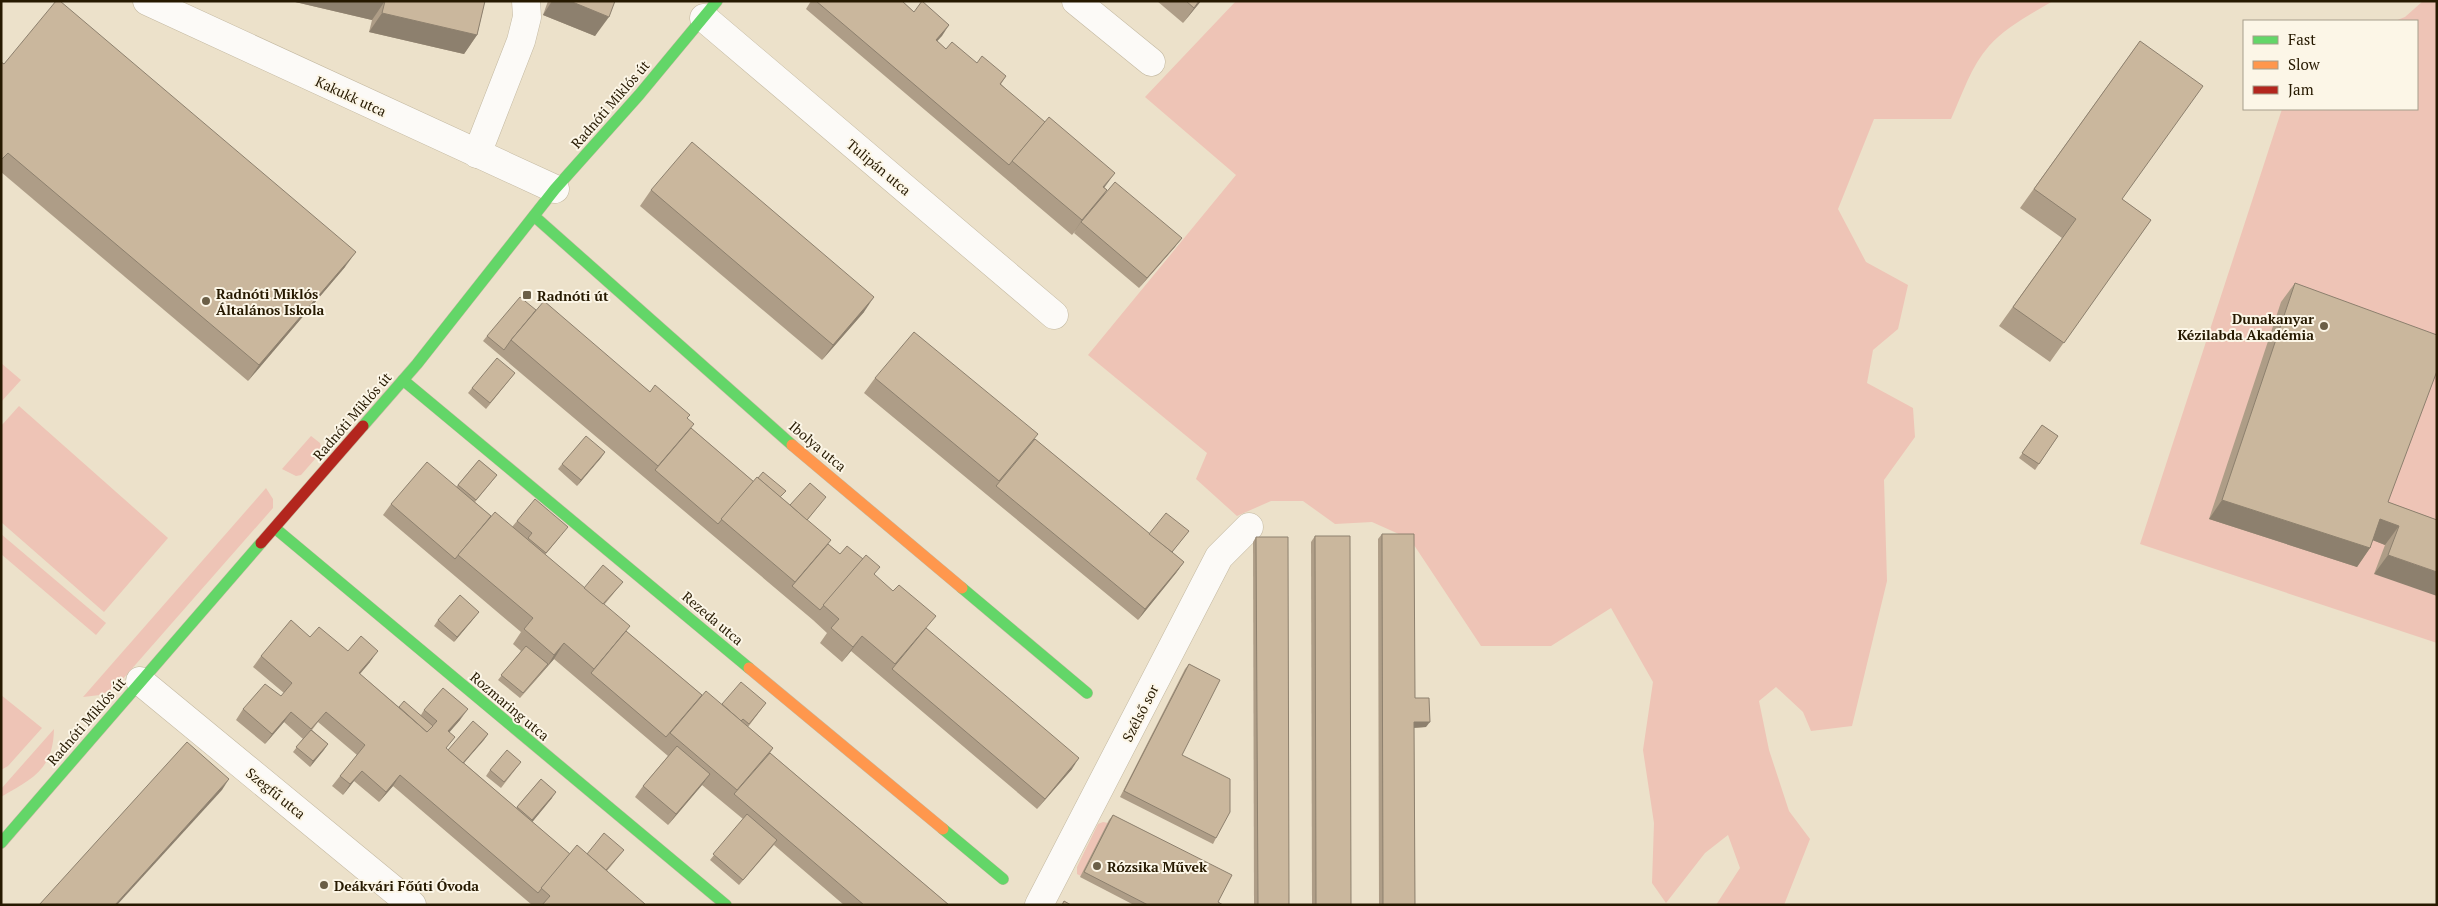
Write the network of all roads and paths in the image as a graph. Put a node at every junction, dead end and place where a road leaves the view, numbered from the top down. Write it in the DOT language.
graph roads {
  1 [pos="147,1"];
  2 [pos="526,1"];
  3 [pos="1076,1"];
  4 [pos="710,10"];
  5 [pos="1151,62"];
  6 [pos="477,154"];
  7 [pos="555,188"];
  8 [pos="534,216"];
  9 [pos="1054,315"];
  10 [pos="403,380"];
  11 [pos="1249,527"];
  12 [pos="276,529"];
  13 [pos="140,681"];
  14 [pos="1087,693"];
  15 [pos="28,812"];
  16 [pos="1,820"];
  17 [pos="1,843"];
  18 [pos="1003,879"];
  19 [pos="412,905"];
  20 [pos="726,905"];
  21 [pos="1039,905"];
  1 -- 6 [label="street, Kakukk utca"];
  2 -- 6 [label="street"];
  3 -- 5 [label="street"];
  4 -- 7 [label="street, Radnóti Miklós út"];
  4 -- 9 [label="street, Tulipán utca"];
  6 -- 7 [label="street, Kakukk utca"];
  7 -- 8 [label="street, Radnóti Miklós út"];
  8 -- 10 [label="street, Radnóti Miklós út"];
  8 -- 14 [label="street, Ibolya utca"];
  10 -- 12 [label="street, Radnóti Miklós út"];
  10 -- 18 [label="street, Rezeda utca"];
  11 -- 21 [label="street, Szélső sor"];
  12 -- 13 [label="street, Radnóti Miklós út"];
  12 -- 20 [label="street, Rozmaring utca"];
  13 -- 15 [label="street, Radnóti Miklós út"];
  13 -- 19 [label="street, Szegfű utca"];
  15 -- 16 [label="street"];
  15 -- 17 [label="street, Radnóti Miklós út"];
}
